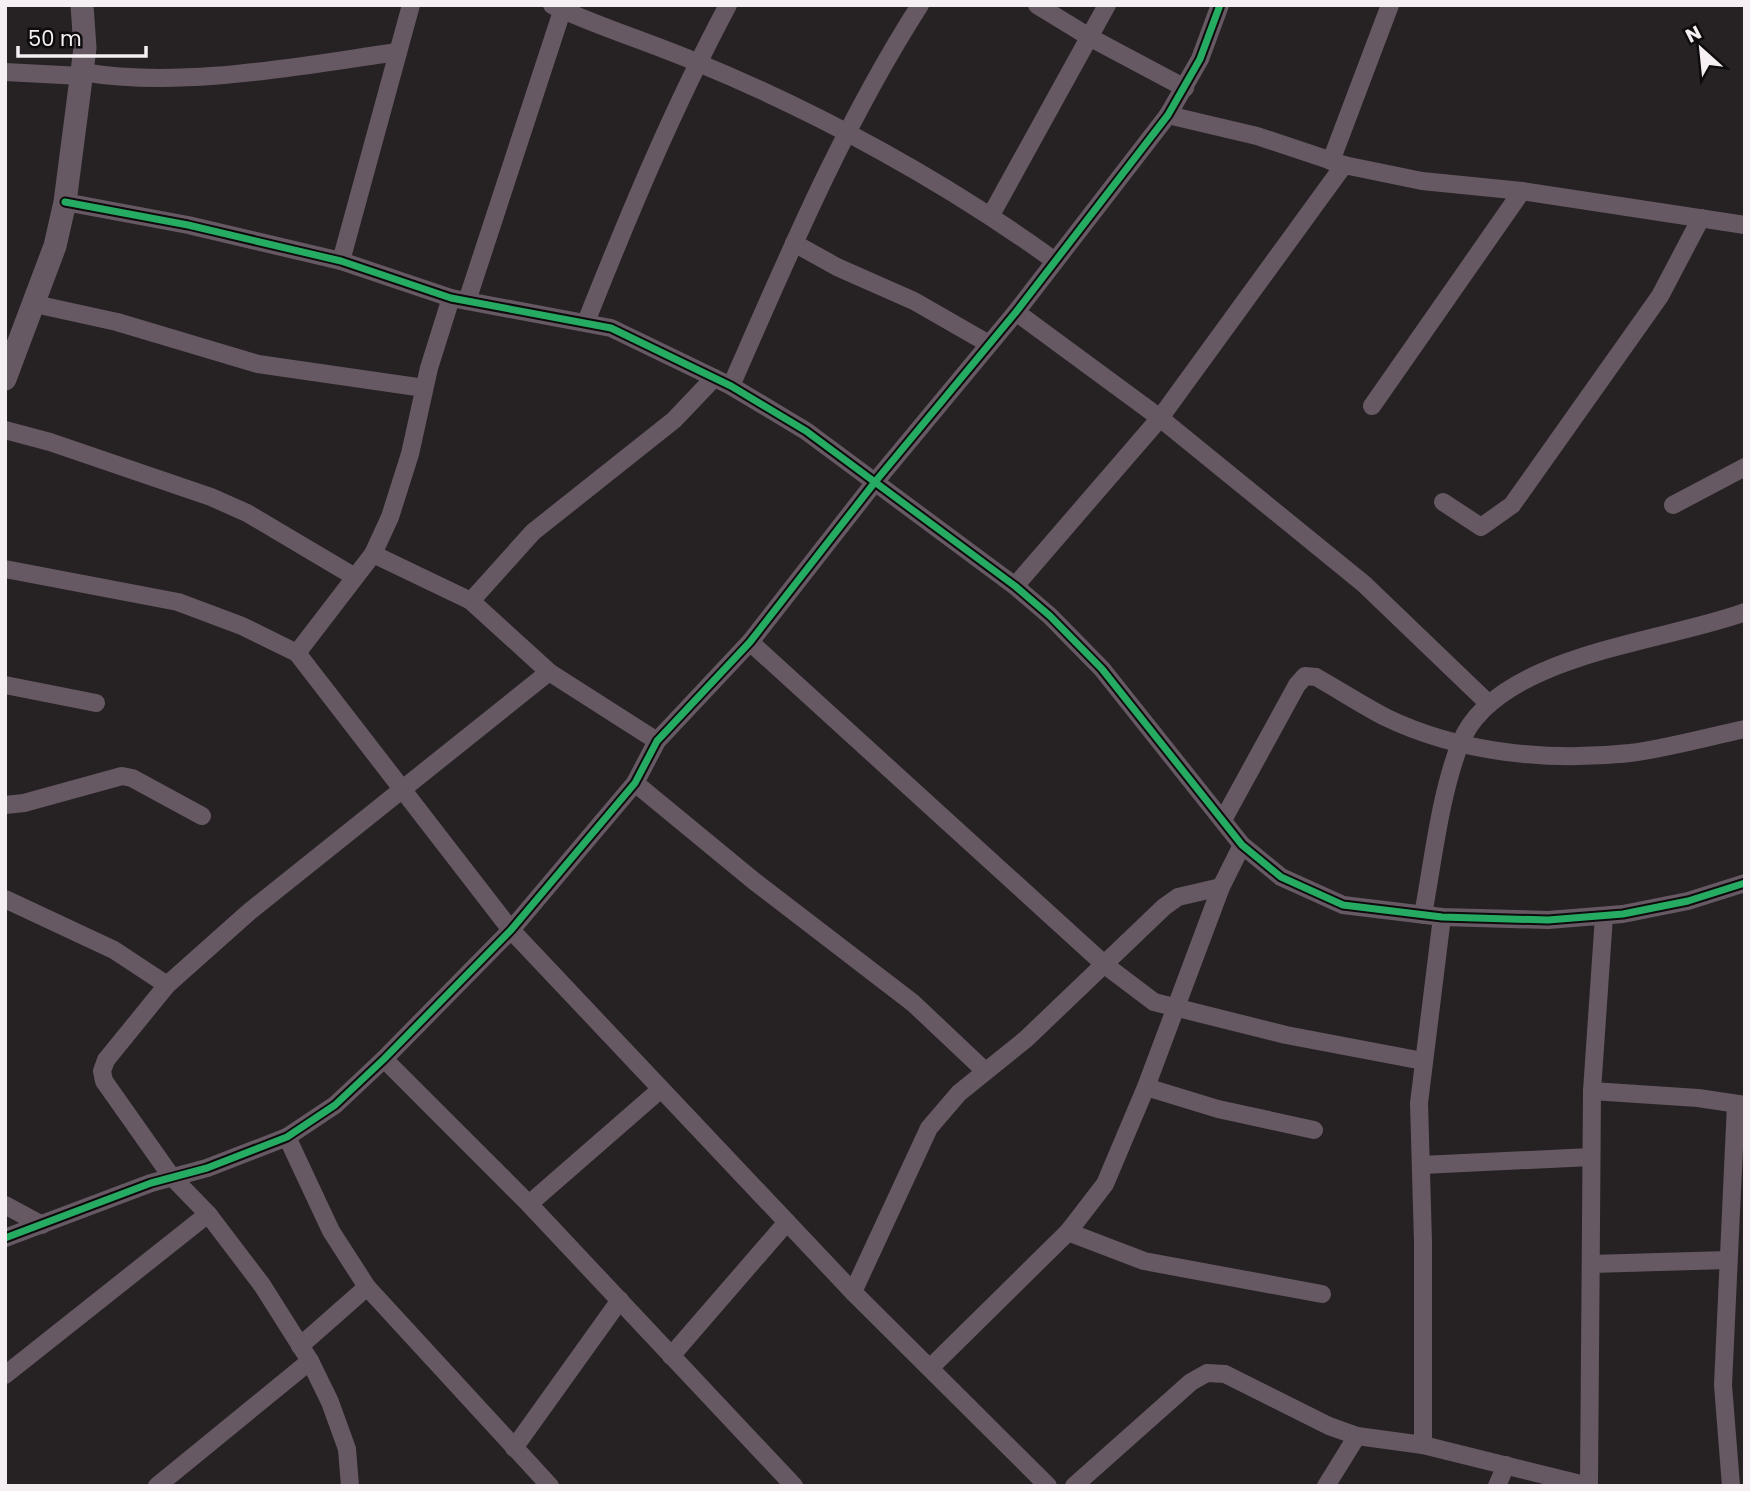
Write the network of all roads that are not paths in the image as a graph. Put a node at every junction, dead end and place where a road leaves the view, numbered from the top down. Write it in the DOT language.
graph roads {
  1 [pos="82,5"];
  2 [pos="411,5"];
  3 [pos="728,5"];
  4 [pos="920,5"];
  5 [pos="1037,5"];
  6 [pos="1107,5"];
  7 [pos="1220,5"];
  8 [pos="1390,5"];
  9 [pos="559,7"];
  10 [pos="1091,38"];
  11 [pos="398,52"];
  12 [pos="698,62"];
  13 [pos="5,72"];
  14 [pos="82,74"];
  15 [pos="1185,88"];
  16 [pos="1168,116"];
  17 [pos="845,133"];
  18 [pos="1338,163"];
  19 [pos="1522,191"];
  20 [pos="65,202"];
  21 [pos="991,215"];
  22 [pos="1701,218"];
  23 [pos="1745,225"];
  24 [pos="794,243"];
  25 [pos="341,261"];
  26 [pos="1055,261"];
  27 [pos="459,299"];
  28 [pos="35,304"];
  29 [pos="1016,312"];
  30 [pos="586,322"];
  31 [pos="12,343"];
  32 [pos="989,344"];
  33 [pos="714,378"];
  34 [pos="5,379"];
  35 [pos="731,386"];
  36 [pos="424,388"];
  37 [pos="1372,406"];
  38 [pos="1160,418"];
  39 [pos="5,430"];
  40 [pos="1745,467"];
  41 [pos="875,482"];
  42 [pos="1443,502"];
  43 [pos="1674,505"];
  44 [pos="373,554"];
  45 [pos="5,569"];
  46 [pos="355,577"];
  47 [pos="1015,586"];
  48 [pos="471,601"];
  49 [pos="1745,612"];
  50 [pos="750,642"];
  51 [pos="297,653"];
  52 [pos="549,672"];
  53 [pos="5,685"];
  54 [pos="96,703"];
  55 [pos="1489,704"];
  56 [pos="1745,729"];
  57 [pos="657,741"];
  58 [pos="1460,743"];
  59 [pos="635,783"];
  60 [pos="404,790"];
  61 [pos="5,805"];
  62 [pos="201,816"];
  63 [pos="1223,820"];
  64 [pos="1242,845"];
  65 [pos="1745,883"];
  66 [pos="1221,887"];
  67 [pos="5,899"];
  68 [pos="1423,915"];
  69 [pos="1604,916"];
  70 [pos="1442,917"];
  71 [pos="511,930"];
  72 [pos="1105,965"];
  73 [pos="167,985"];
  74 [pos="1175,1008"];
  75 [pos="384,1059"];
  76 [pos="1423,1060"];
  77 [pos="985,1071"];
  78 [pos="1146,1087"];
  79 [pos="661,1089"];
  80 [pos="1591,1091"];
  81 [pos="1740,1105"];
  82 [pos="1314,1130"];
  83 [pos="287,1137"];
  84 [pos="1591,1157"];
  85 [pos="1422,1165"];
  86 [pos="172,1177"];
  87 [pos="529,1204"];
  88 [pos="5,1205"];
  89 [pos="208,1214"];
  90 [pos="787,1222"];
  91 [pos="42,1225"];
  92 [pos="1068,1232"];
  93 [pos="5,1238"];
  94 [pos="1728,1260"];
  95 [pos="1591,1264"];
  96 [pos="367,1287"];
  97 [pos="853,1292"];
  98 [pos="1322,1294"];
  99 [pos="620,1300"];
  100 [pos="300,1346"];
  101 [pos="671,1356"];
  102 [pos="310,1362"];
  103 [pos="930,1368"];
  104 [pos="5,1375"];
  105 [pos="1357,1436"];
  106 [pos="1423,1445"];
  107 [pos="514,1448"];
  108 [pos="1506,1465"];
  109 [pos="1579,1485"];
  110 [pos="157,1486"];
  111 [pos="350,1486"];
  112 [pos="550,1486"];
  113 [pos="794,1486"];
  114 [pos="1048,1486"];
  115 [pos="1074,1486"];
  116 [pos="1326,1486"];
  117 [pos="1497,1486"];
  118 [pos="1731,1486"];
  1 -- 14 [label="street"];
  2 -- 11 [label="street"];
  3 -- 12 [label="street"];
  4 -- 17 [label="street"];
  5 -- 10 [label="street"];
  6 -- 10 [label="street"];
  7 -- 15 [label="street"];
  8 -- 18 [label="street"];
  9 -- 12 [label="street"];
  9 -- 27 [label="street"];
  10 -- 15 [label="street"];
  10 -- 21 [label="street"];
  11 -- 14 [label="street"];
  11 -- 25 [label="street"];
  12 -- 17 [label="street"];
  12 -- 30 [label="street"];
  13 -- 14 [label="street"];
  14 -- 20 [label="street"];
  15 -- 16 [label="street"];
  16 -- 18 [label="street"];
  16 -- 26 [label="street"];
  17 -- 21 [label="street"];
  17 -- 24 [label="street"];
  18 -- 19 [label="street"];
  18 -- 38 [label="street"];
  19 -- 22 [label="street"];
  19 -- 37 [label="street"];
  20 -- 25 [label="street"];
  20 -- 28 [label="street"];
  21 -- 26 [label="street"];
  22 -- 23 [label="street"];
  22 -- 42 [label="street"];
  24 -- 32 [label="street"];
  24 -- 35 [label="street"];
  25 -- 27 [label="street"];
  26 -- 29 [label="street"];
  27 -- 30 [label="street"];
  27 -- 36 [label="street"];
  28 -- 31 [label="street"];
  28 -- 36 [label="street"];
  29 -- 32 [label="street"];
  29 -- 38 [label="street"];
  30 -- 33 [label="street"];
  31 -- 34 [label="street"];
  32 -- 41 [label="street"];
  33 -- 35 [label="street"];
  33 -- 48 [label="street"];
  35 -- 41 [label="street"];
  36 -- 44 [label="street"];
  38 -- 47 [label="street"];
  38 -- 55 [label="street"];
  39 -- 46 [label="street"];
  40 -- 43 [label="street"];
  41 -- 47 [label="street"];
  41 -- 50 [label="street"];
  44 -- 46 [label="street"];
  44 -- 48 [label="street"];
  45 -- 51 [label="street"];
  46 -- 51 [label="street"];
  47 -- 63 [label="street"];
  48 -- 52 [label="street"];
  49 -- 55 [label="street"];
  50 -- 57 [label="street"];
  50 -- 72 [label="street"];
  51 -- 60 [label="street"];
  52 -- 57 [label="street"];
  52 -- 60 [label="street"];
  53 -- 54 [label="street"];
  55 -- 58 [label="street"];
  56 -- 58 [label="street"];
  57 -- 59 [label="street"];
  58 -- 63 [label="street"];
  58 -- 68 [label="street"];
  59 -- 71 [label="street"];
  59 -- 77 [label="street"];
  60 -- 71 [label="street"];
  60 -- 73 [label="street"];
  61 -- 62 [label="street"];
  63 -- 64 [label="street"];
  64 -- 66 [label="street"];
  64 -- 68 [label="street"];
  65 -- 69 [label="street"];
  66 -- 72 [label="street"];
  66 -- 74 [label="street"];
  67 -- 73 [label="street"];
  68 -- 70 [label="street"];
  69 -- 70 [label="street"];
  69 -- 80 [label="street"];
  70 -- 76 [label="street"];
  71 -- 75 [label="street"];
  71 -- 79 [label="street"];
  72 -- 74 [label="street"];
  72 -- 77 [label="street"];
  73 -- 86 [label="street"];
  74 -- 76 [label="street"];
  74 -- 78 [label="street"];
  75 -- 83 [label="street"];
  75 -- 87 [label="street"];
  76 -- 85 [label="street"];
  77 -- 97 [label="street"];
  78 -- 82 [label="street"];
  78 -- 92 [label="street"];
  79 -- 87 [label="street"];
  79 -- 90 [label="street"];
  80 -- 81 [label="street"];
  80 -- 84 [label="street"];
  81 -- 94 [label="street"];
  83 -- 86 [label="street"];
  83 -- 96 [label="street"];
  84 -- 85 [label="street"];
  84 -- 95 [label="street"];
  85 -- 106 [label="street"];
  86 -- 89 [label="street"];
  86 -- 91 [label="street"];
  87 -- 99 [label="street"];
  88 -- 91 [label="street"];
  89 -- 100 [label="street"];
  89 -- 104 [label="street"];
  90 -- 97 [label="street"];
  90 -- 101 [label="street"];
  91 -- 93 [label="street"];
  92 -- 98 [label="street"];
  92 -- 103 [label="street"];
  94 -- 95 [label="street"];
  94 -- 118 [label="street"];
  95 -- 109 [label="street"];
  96 -- 100 [label="street"];
  96 -- 107 [label="street"];
  97 -- 103 [label="street"];
  99 -- 101 [label="street"];
  99 -- 107 [label="street"];
  100 -- 102 [label="street"];
  101 -- 113 [label="street"];
  102 -- 110 [label="street"];
  102 -- 111 [label="street"];
  103 -- 114 [label="street"];
  105 -- 106 [label="street"];
  105 -- 115 [label="street"];
  105 -- 116 [label="street"];
  106 -- 108 [label="street"];
  107 -- 112 [label="street"];
  108 -- 109 [label="street"];
  108 -- 117 [label="street"];
}
